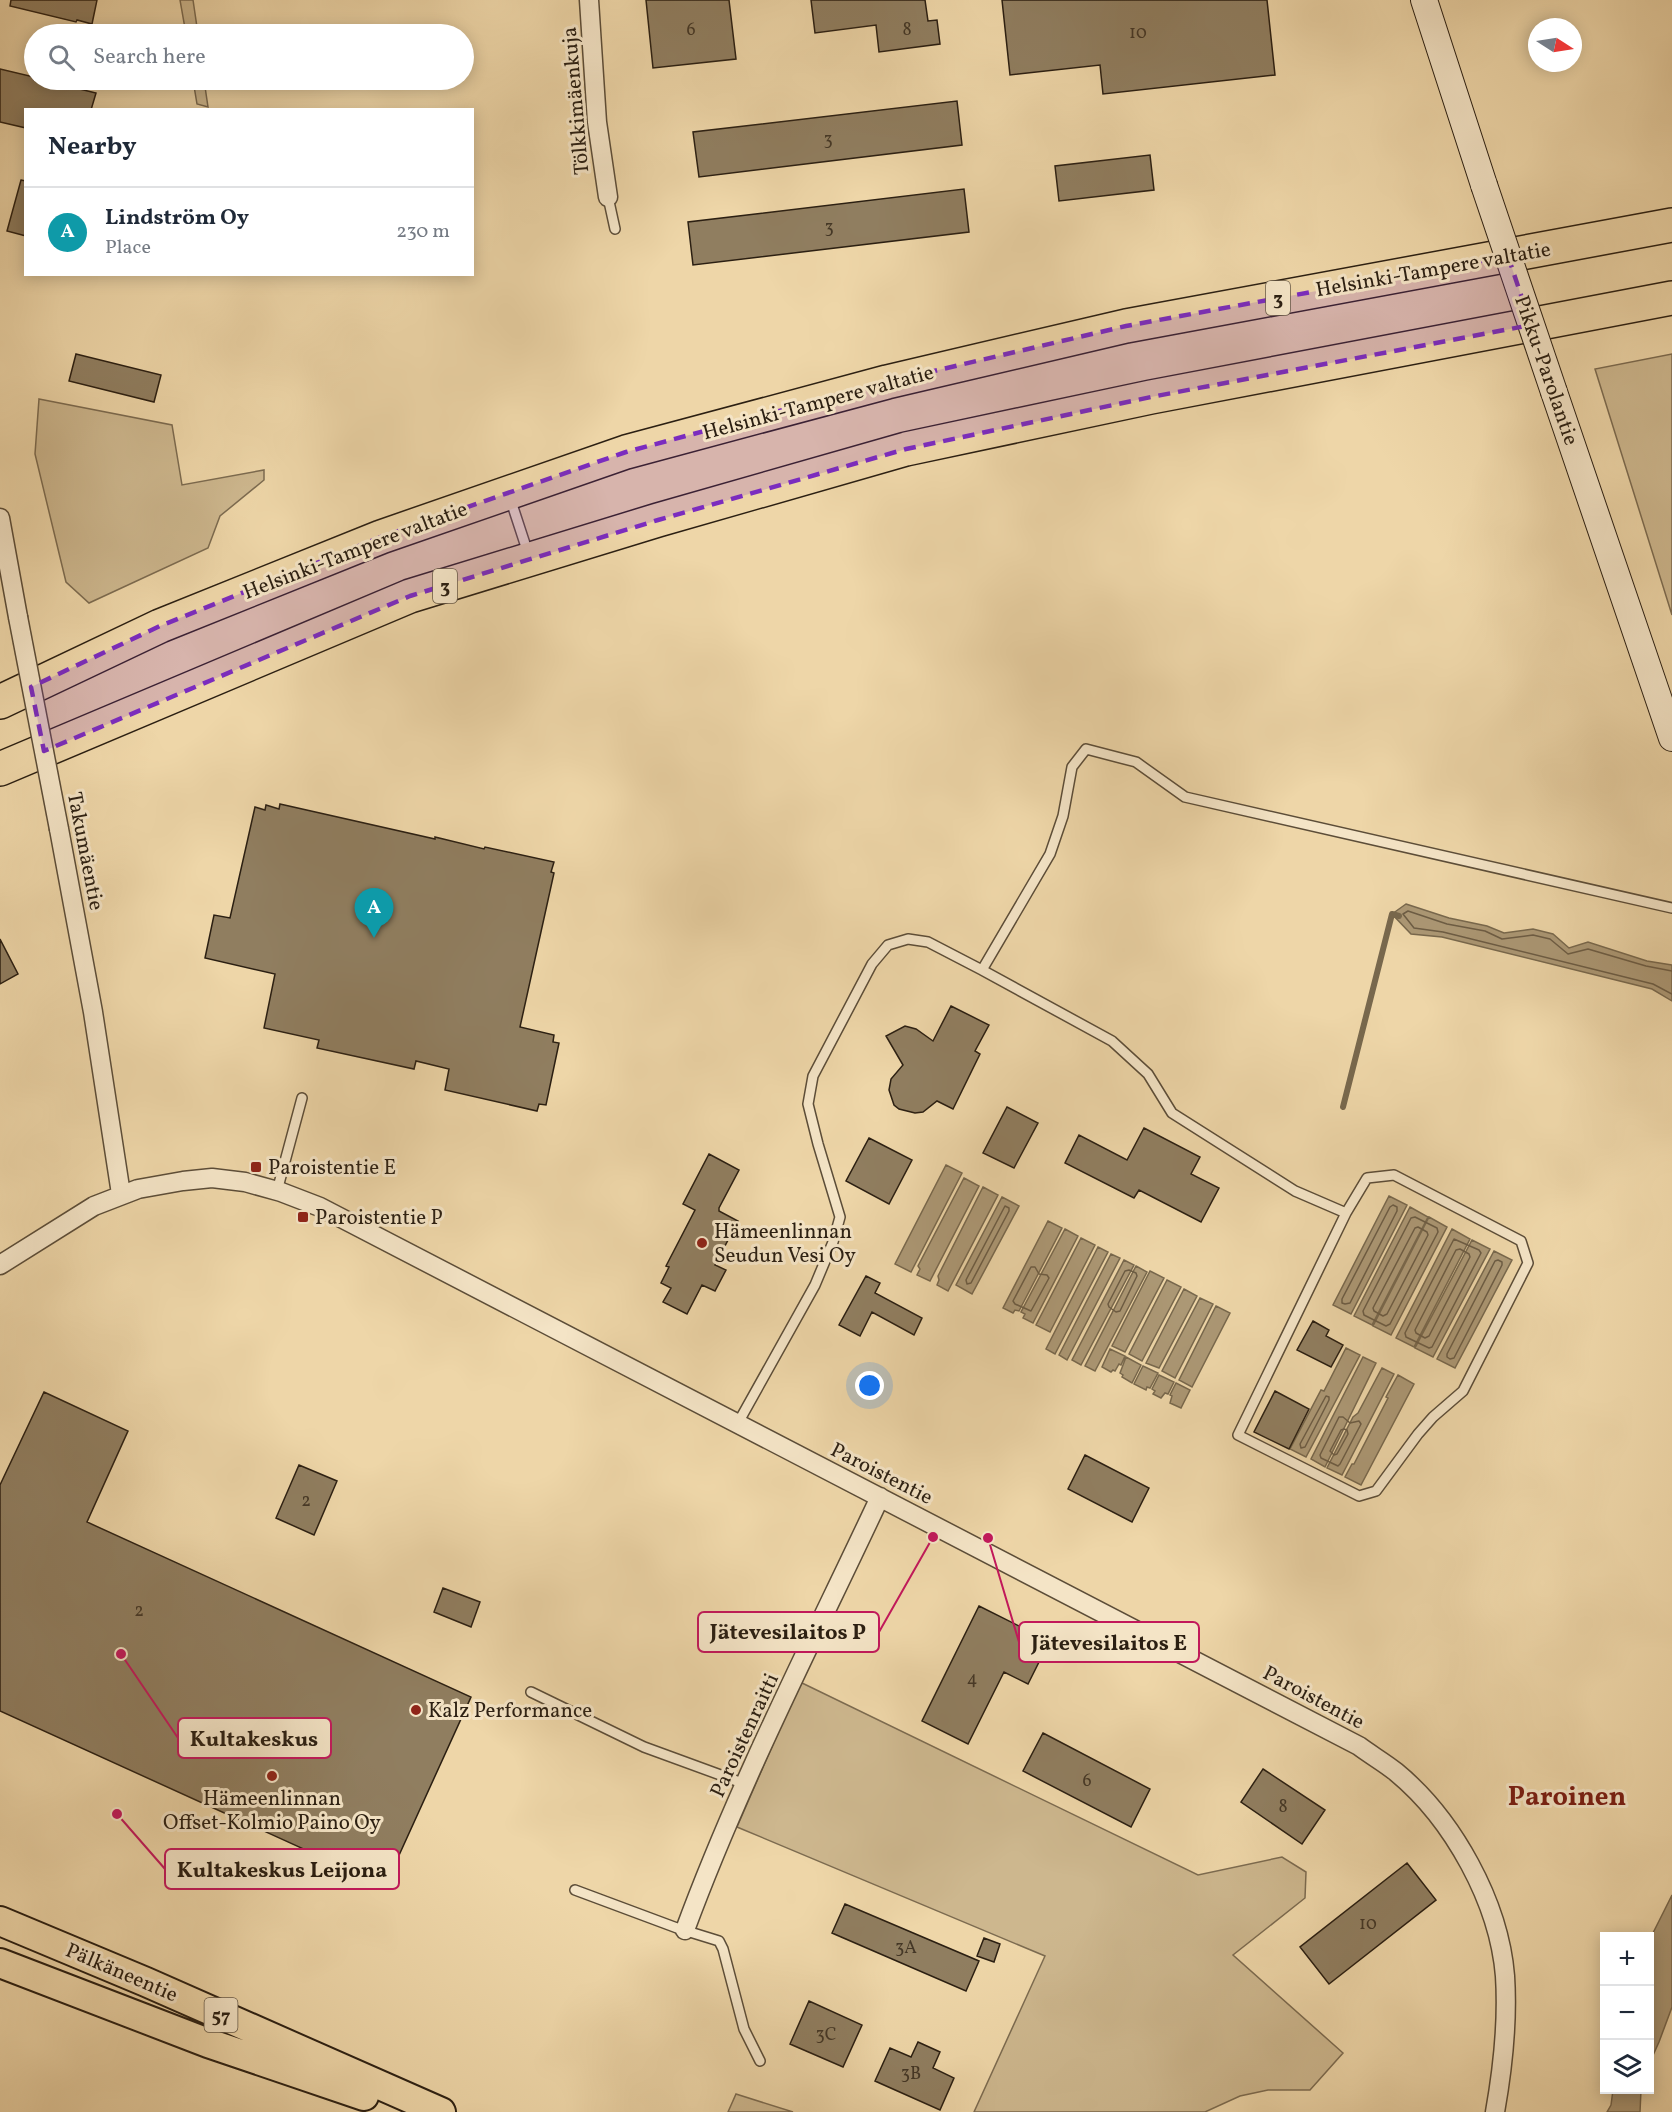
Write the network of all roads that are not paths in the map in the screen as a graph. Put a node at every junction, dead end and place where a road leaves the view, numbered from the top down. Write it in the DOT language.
graph roads {
  1 [pos="589,0"];
  2 [pos="1424,0"];
  3 [pos="608,197"];
  4 [pos="1672,225"];
  5 [pos="615,229"];
  6 [pos="1672,298"];
  7 [pos="508,493"];
  8 [pos="0,518"];
  9 [pos="530,559"];
  10 [pos="0,702"];
  11 [pos="1672,738"];
  12 [pos="0,769"];
  13 [pos="1672,908"];
  14 [pos="982,970"];
  15 [pos="302,1098"];
  16 [pos="277,1191"];
  17 [pos="121,1194"];
  18 [pos="1346,1213"];
  19 [pos="0,1265"];
  20 [pos="738,1423"];
  21 [pos="880,1497"];
  22 [pos="531,1692"];
  23 [pos="745,1784"];
  24 [pos="575,1890"];
  25 [pos="0,1921"];
  26 [pos="685,1930"];
  27 [pos="0,1963"];
  28 [pos="760,2061"];
  29 [pos="410,2112"];
  30 [pos="441,2112"];
  31 [pos="1495,2112"];
  1 -- 3 [label="street, Tölkkimäenkuja"];
  2 -- 11 [label="main road, Pikku-Parolantie, bridge"];
  3 -- 5 [label="lane"];
  4 -- 7 [label="highway, Helsinki-Tampere valtatie / 3"];
  6 -- 9 [label="highway, 3"];
  7 -- 9 [label="lane"];
  7 -- 10 [label="highway, Helsinki-Tampere valtatie / 3"];
  8 -- 17 [label="street, Takumäentie, bridge"];
  9 -- 12 [label="highway, 3"];
  13 -- 14 [label="lane"];
  14 -- 18 [label="lane"];
  14 -- 20 [label="lane"];
  15 -- 16 [label="lane"];
  16 -- 17 [label="street, Paroistentie"];
  16 -- 20 [label="street, Paroistentie"];
  17 -- 19 [label="street, Paroistentie"];
  18 -- 18 [label="lane"];
  20 -- 21 [label="street, Paroistentie"];
  21 -- 23 [label="street, Paroistenraitti"];
  21 -- 31 [label="street, Paroistentie"];
  22 -- 23 [label="lane"];
  23 -- 26 [label="street, Paroistenraitti"];
  24 -- 26 [label="lane"];
  25 -- 30 [label="main road, Pälkäneentie / 57"];
  26 -- 28 [label="lane"];
  27 -- 29 [label="main road, Pälkäneentie / 57"];
}
